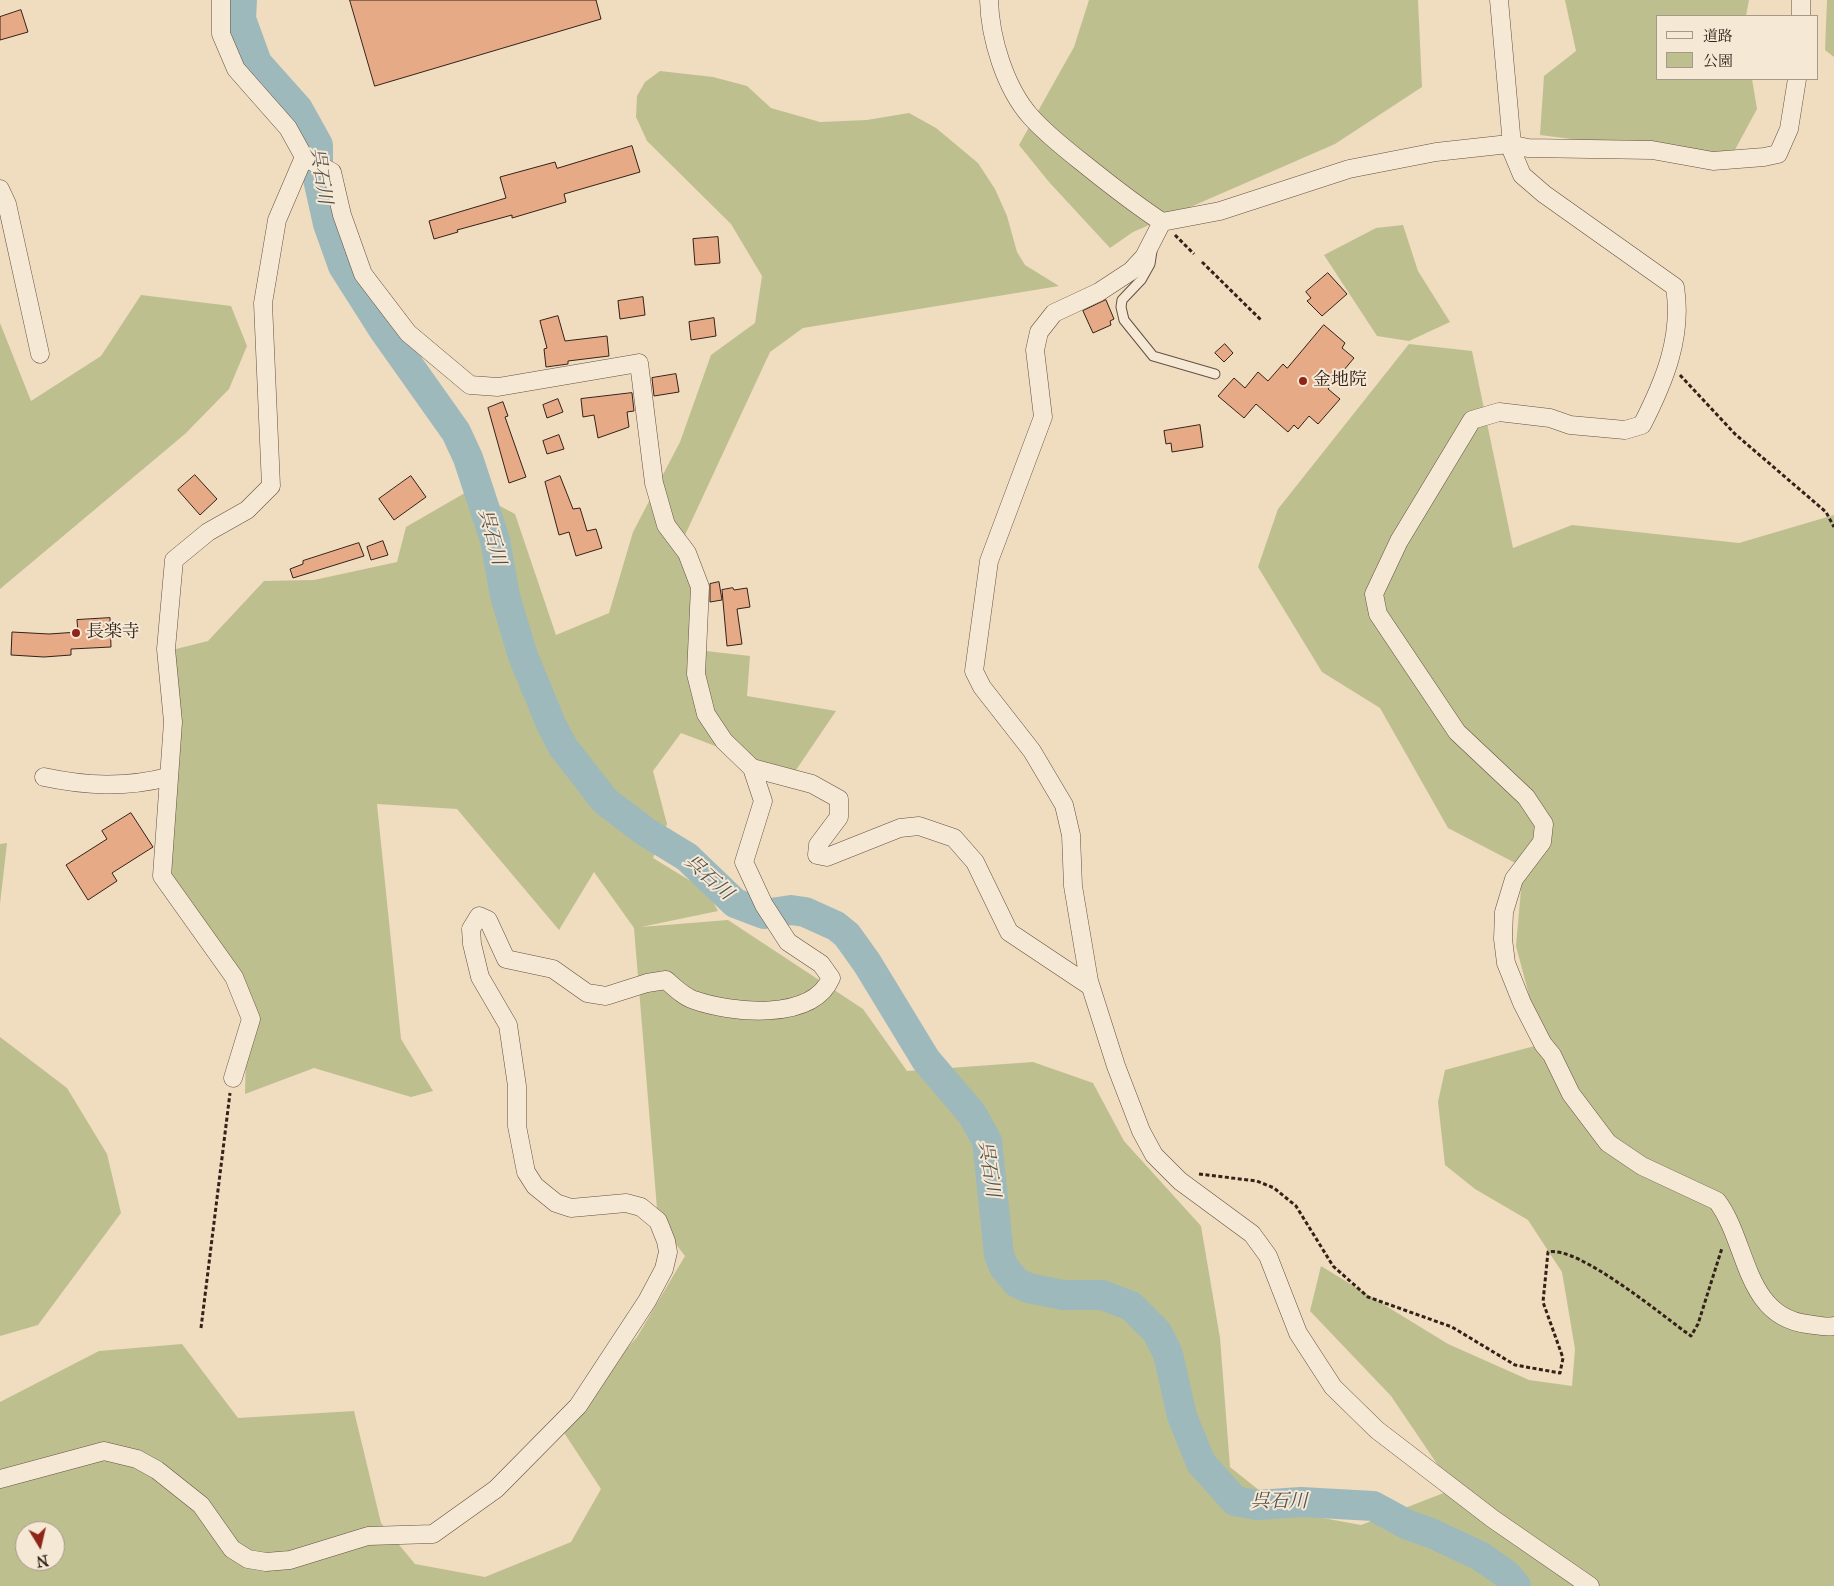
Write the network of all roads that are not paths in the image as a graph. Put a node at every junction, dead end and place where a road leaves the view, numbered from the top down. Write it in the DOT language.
graph roads {
  1 [pos="221,0"];
  2 [pos="989,0"];
  3 [pos="1500,0"];
  4 [pos="1802,0"];
  5 [pos="1801,15"];
  6 [pos="1797,80"];
  7 [pos="1510,145"];
  8 [pos="306,157"];
  9 [pos="0,189"];
  10 [pos="1162,222"];
  11 [pos="1154,239"];
  12 [pos="40,354"];
  13 [pos="1215,374"];
  14 [pos="752,768"];
  15 [pos="168,777"];
  16 [pos="44,778"];
  17 [pos="1090,986"];
  18 [pos="233,1078"];
  19 [pos="1834,1326"];
  20 [pos="0,1480"];
  21 [pos="1590,1586"];
  1 -- 8 [label="street"];
  2 -- 10 [label="street"];
  3 -- 7 [label="street"];
  4 -- 5 [label="street"];
  6 -- 7 [label="street"];
  7 -- 10 [label="street"];
  7 -- 19 [label="street"];
  8 -- 14 [label="street"];
  8 -- 15 [label="street"];
  9 -- 12 [label="street"];
  10 -- 11 [label="street"];
  11 -- 13 [label="lane"];
  11 -- 17 [label="street"];
  14 -- 17 [label="street"];
  14 -- 20 [label="street"];
  15 -- 16 [label="street"];
  15 -- 18 [label="street"];
  17 -- 21 [label="street"];
}
